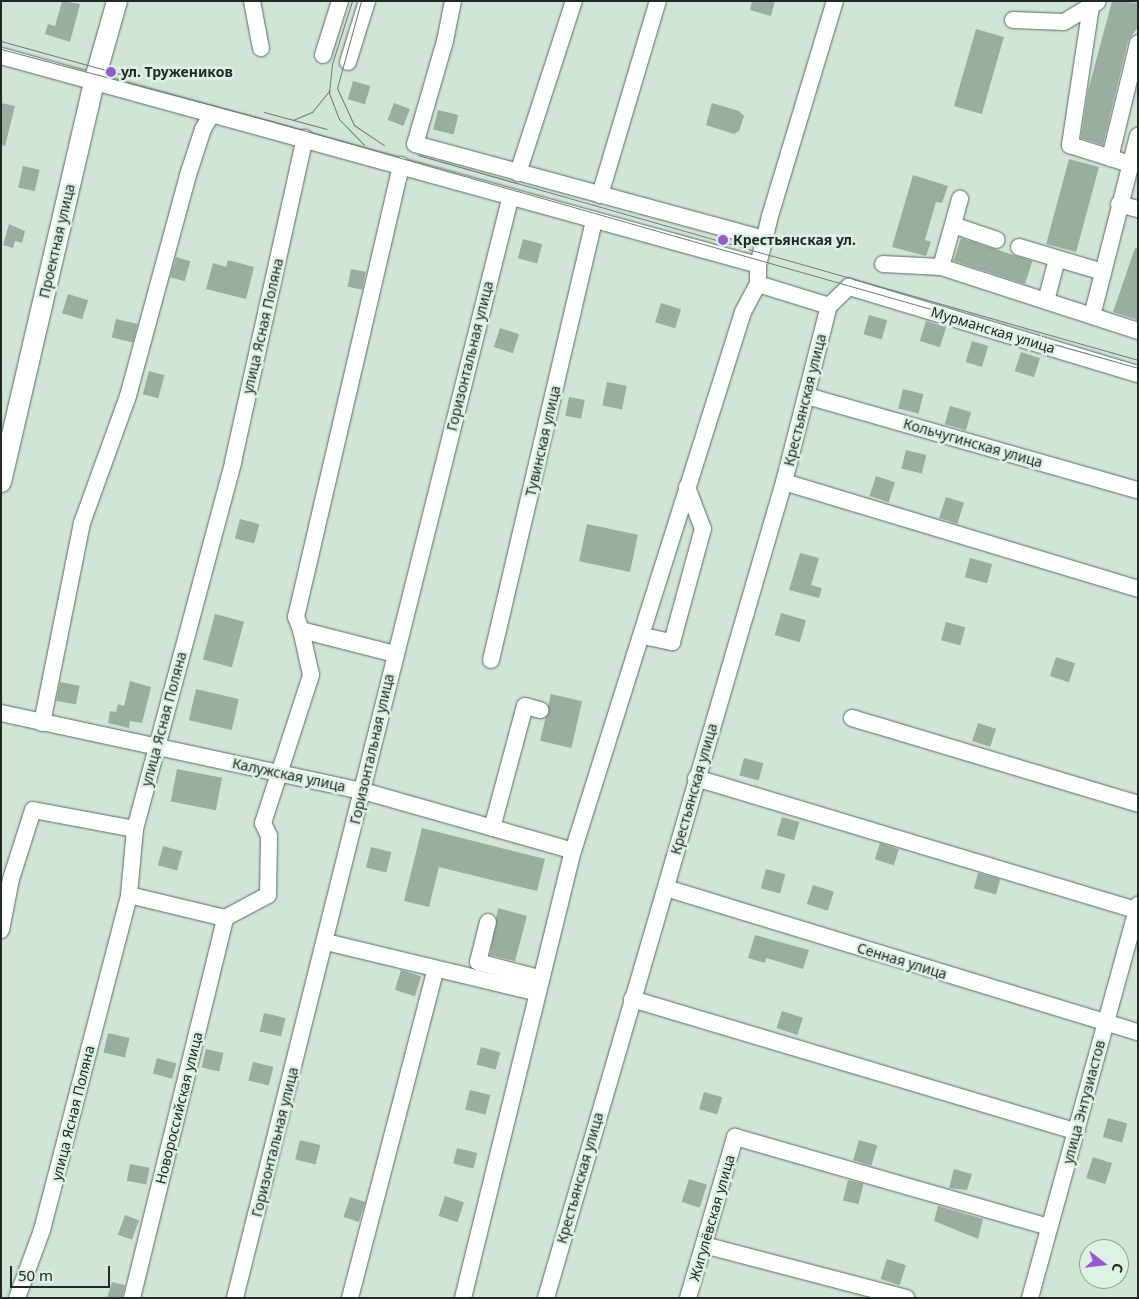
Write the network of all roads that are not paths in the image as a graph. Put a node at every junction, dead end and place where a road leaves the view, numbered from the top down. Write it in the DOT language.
graph roads {
  1 [pos="117,1"];
  2 [pos="252,1"];
  3 [pos="340,1"];
  4 [pos="367,1"];
  5 [pos="453,1"];
  6 [pos="574,1"];
  7 [pos="658,1"];
  8 [pos="835,1"];
  9 [pos="1095,4"];
  10 [pos="1013,20"];
  11 [pos="1138,43"];
  12 [pos="261,48"];
  13 [pos="323,55"];
  14 [pos="1,56"];
  15 [pos="348,62"];
  16 [pos="94,82"];
  17 [pos="212,114"];
  18 [pos="1138,136"];
  19 [pos="305,138"];
  20 [pos="1110,158"];
  21 [pos="1130,164"];
  22 [pos="401,165"];
  23 [pos="518,173"];
  24 [pos="600,195"];
  25 [pos="510,199"];
  26 [pos="960,199"];
  27 [pos="1120,204"];
  28 [pos="1138,209"];
  29 [pos="594,222"];
  30 [pos="953,225"];
  31 [pos="764,239"];
  32 [pos="997,240"];
  33 [pos="1019,248"];
  34 [pos="1057,259"];
  35 [pos="884,264"];
  36 [pos="758,265"];
  37 [pos="941,267"];
  38 [pos="1103,272"];
  39 [pos="758,284"];
  40 [pos="1046,301"];
  41 [pos="829,306"];
  42 [pos="1092,316"];
  43 [pos="1138,331"];
  44 [pos="1138,374"];
  45 [pos="807,396"];
  46 [pos="1,482"];
  47 [pos="784,482"];
  48 [pos="687,487"];
  49 [pos="1138,490"];
  50 [pos="1138,589"];
  51 [pos="301,630"];
  52 [pos="643,636"];
  53 [pos="395,654"];
  54 [pos="491,660"];
  55 [pos="540,710"];
  56 [pos="1,713"];
  57 [pos="852,718"];
  58 [pos="42,723"];
  59 [pos="157,746"];
  60 [pos="277,773"];
  61 [pos="696,778"];
  62 [pos="362,791"];
  63 [pos="1138,804"];
  64 [pos="492,828"];
  65 [pos="135,829"];
  66 [pos="573,851"];
  67 [pos="666,888"];
  68 [pos="129,895"];
  69 [pos="1137,907"];
  70 [pos="225,918"];
  71 [pos="488,922"];
  72 [pos="1,930"];
  73 [pos="326,942"];
  74 [pos="436,969"];
  75 [pos="537,985"];
  76 [pos="632,999"];
  77 [pos="1106,1023"];
  78 [pos="1138,1032"];
  79 [pos="1077,1132"];
  80 [pos="1049,1227"];
  81 [pos="704,1245"];
  82 [pos="17,1298"];
  83 [pos="132,1298"];
  84 [pos="234,1298"];
  85 [pos="350,1298"];
  86 [pos="462,1298"];
  87 [pos="546,1298"];
  88 [pos="688,1298"];
  89 [pos="906,1298"];
  90 [pos="1030,1298"];
  1 -- 16 [label="main road, Проектная улица"];
  2 -- 12 [label="street"];
  3 -- 13 [label="street"];
  4 -- 15 [label="street"];
  5 -- 23 [label="street"];
  6 -- 23 [label="street"];
  7 -- 24 [label="street"];
  8 -- 31 [label="street"];
  9 -- 10 [label="street"];
  9 -- 20 [label="street"];
  11 -- 20 [label="street"];
  14 -- 16 [label="street"];
  16 -- 17 [label="street"];
  16 -- 46 [label="main road, Проектная улица"];
  17 -- 19 [label="street"];
  17 -- 58 [label="street"];
  18 -- 21 [label="street"];
  19 -- 22 [label="street"];
  19 -- 59 [label="street, улица Ясная Поляна"];
  20 -- 21 [label="street"];
  21 -- 27 [label="street"];
  22 -- 25 [label="street"];
  22 -- 51 [label="street"];
  23 -- 24 [label="street"];
  24 -- 31 [label="street"];
  25 -- 29 [label="street"];
  25 -- 53 [label="street, Горизонтальная улица"];
  26 -- 30 [label="street"];
  27 -- 28 [label="street"];
  27 -- 38 [label="street"];
  29 -- 36 [label="street"];
  29 -- 54 [label="street, Тувинская улица"];
  30 -- 32 [label="street"];
  30 -- 37 [label="street"];
  31 -- 36 [label="street"];
  33 -- 34 [label="street"];
  34 -- 38 [label="street"];
  34 -- 40 [label="street"];
  35 -- 37 [label="street"];
  36 -- 39 [label="street"];
  37 -- 40 [label="street"];
  38 -- 42 [label="street"];
  39 -- 41 [label="street"];
  39 -- 48 [label="street"];
  40 -- 42 [label="street"];
  41 -- 44 [label="street, Мурманская улица"];
  41 -- 45 [label="street, Крестьянская улица"];
  42 -- 43 [label="street"];
  45 -- 47 [label="street, Крестьянская улица"];
  45 -- 49 [label="street, Кольчугинская улица"];
  47 -- 50 [label="street"];
  47 -- 61 [label="street, Крестьянская улица"];
  48 -- 52 [label="street"];
  48 -- 52 [label="street"];
  51 -- 53 [label="street"];
  51 -- 60 [label="street"];
  52 -- 66 [label="street"];
  53 -- 62 [label="street, Горизонтальная улица"];
  55 -- 64 [label="street"];
  56 -- 58 [label="street, Калужская улица"];
  57 -- 63 [label="street"];
  58 -- 59 [label="street, Калужская улица"];
  59 -- 60 [label="street, Калужская улица"];
  59 -- 65 [label="street, улица Ясная Поляна"];
  60 -- 62 [label="street, Калужская улица"];
  60 -- 70 [label="street"];
  61 -- 67 [label="street, Крестьянская улица"];
  61 -- 69 [label="street"];
  62 -- 64 [label="street, Калужская улица"];
  62 -- 73 [label="street, Горизонтальная улица"];
  64 -- 66 [label="street, Калужская улица"];
  65 -- 68 [label="street, улица Ясная Поляна"];
  65 -- 72 [label="street"];
  66 -- 75 [label="street"];
  67 -- 76 [label="street, Крестьянская улица"];
  67 -- 77 [label="street, Сенная улица"];
  68 -- 70 [label="street"];
  68 -- 82 [label="street, улица Ясная Поляна"];
  69 -- 77 [label="street, улица Энтузиастов"];
  70 -- 83 [label="street, Новороссийская улица"];
  71 -- 75 [label="street"];
  73 -- 74 [label="street"];
  73 -- 84 [label="street, Горизонтальная улица"];
  74 -- 75 [label="street"];
  74 -- 85 [label="street"];
  75 -- 86 [label="street"];
  76 -- 79 [label="street"];
  76 -- 87 [label="street, Крестьянская улица"];
  77 -- 78 [label="street, Сенная улица"];
  77 -- 79 [label="street, улица Энтузиастов"];
  79 -- 80 [label="street, улица Энтузиастов"];
  80 -- 81 [label="street, Жигулёвская улица"];
  80 -- 90 [label="street, улица Энтузиастов"];
  81 -- 88 [label="street, Жигулёвская улица"];
  81 -- 89 [label="street"];
}
